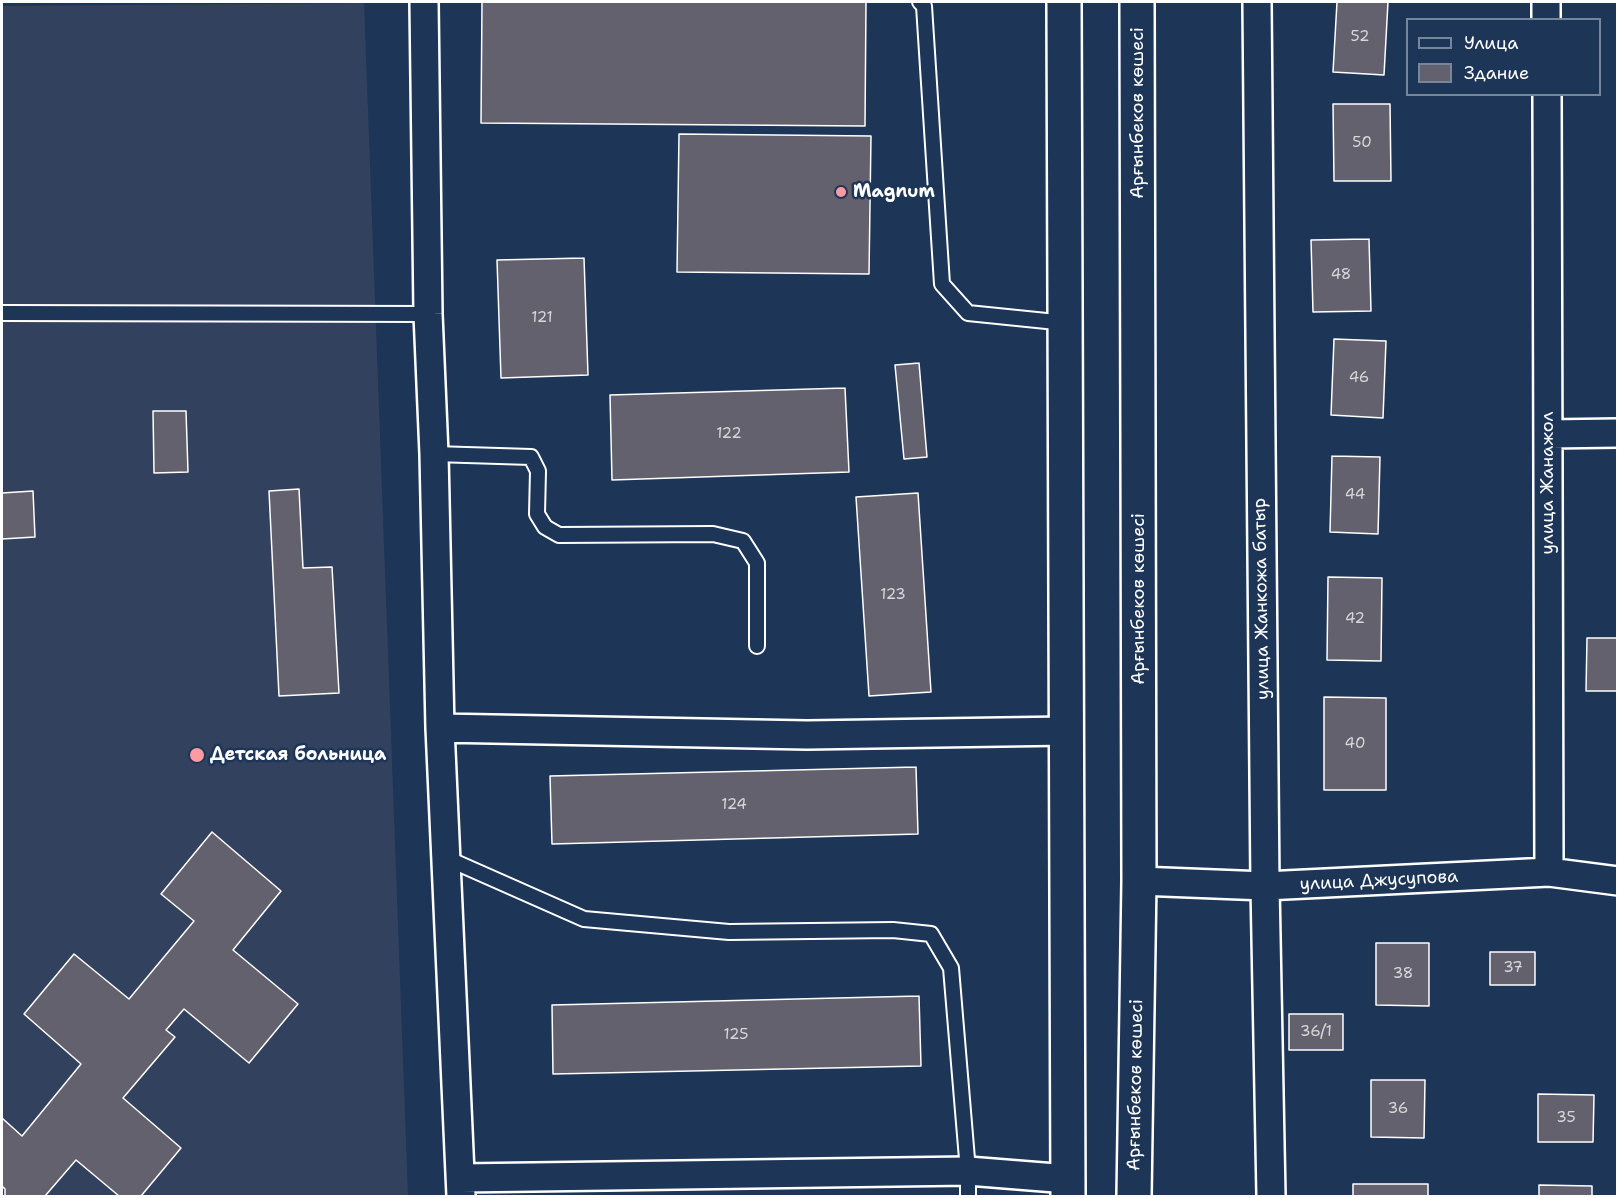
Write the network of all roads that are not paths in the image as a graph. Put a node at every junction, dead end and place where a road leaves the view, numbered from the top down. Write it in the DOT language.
graph roads {
  1 [pos="424,2"];
  2 [pos="920,2"];
  3 [pos="1064,2"];
  4 [pos="1137,2"];
  5 [pos="1257,2"];
  6 [pos="1546,2"];
  7 [pos="1546,18"];
  8 [pos="1546,96"];
  9 [pos="2,313"];
  10 [pos="428,314"];
  11 [pos="1066,323"];
  12 [pos="1617,433"];
  13 [pos="1548,434"];
  14 [pos="434,454"];
  15 [pos="757,646"];
  16 [pos="440,728"];
  17 [pos="1067,731"];
  18 [pos="446,858"];
  19 [pos="1549,872"];
  20 [pos="1139,881"];
  21 [pos="1617,881"];
  22 [pos="1265,886"];
  23 [pos="968,1184"];
  24 [pos="461,1187"];
  25 [pos="1068,1188"];
  26 [pos="1134,1197"];
  27 [pos="1270,1197"];
  1 -- 10 [label="street"];
  2 -- 11 [label="lane"];
  3 -- 11 [label="main road"];
  4 -- 20 [label="main road, Арғынбеков көшесі"];
  5 -- 22 [label="street, улица Жанкожа батыр"];
  6 -- 7 [label="street"];
  8 -- 13 [label="street, улица Жанажол"];
  9 -- 10 [label="lane"];
  10 -- 14 [label="street"];
  11 -- 17 [label="main road"];
  12 -- 13 [label="street"];
  13 -- 19 [label="street, улица Жанажол"];
  14 -- 15 [label="lane"];
  14 -- 16 [label="street"];
  16 -- 17 [label="street"];
  16 -- 18 [label="street"];
  17 -- 25 [label="main road"];
  18 -- 23 [label="lane"];
  18 -- 24 [label="street"];
  19 -- 21 [label="street, улица Джусупова"];
  19 -- 22 [label="street, улица Джусупова"];
  20 -- 22 [label="street, улица Джусупова"];
  20 -- 26 [label="main road, Арғынбеков көшесі"];
  22 -- 27 [label="street, улица Жанкожа батыр"];
  23 -- 24 [label="street"];
  23 -- 25 [label="street"];
}
